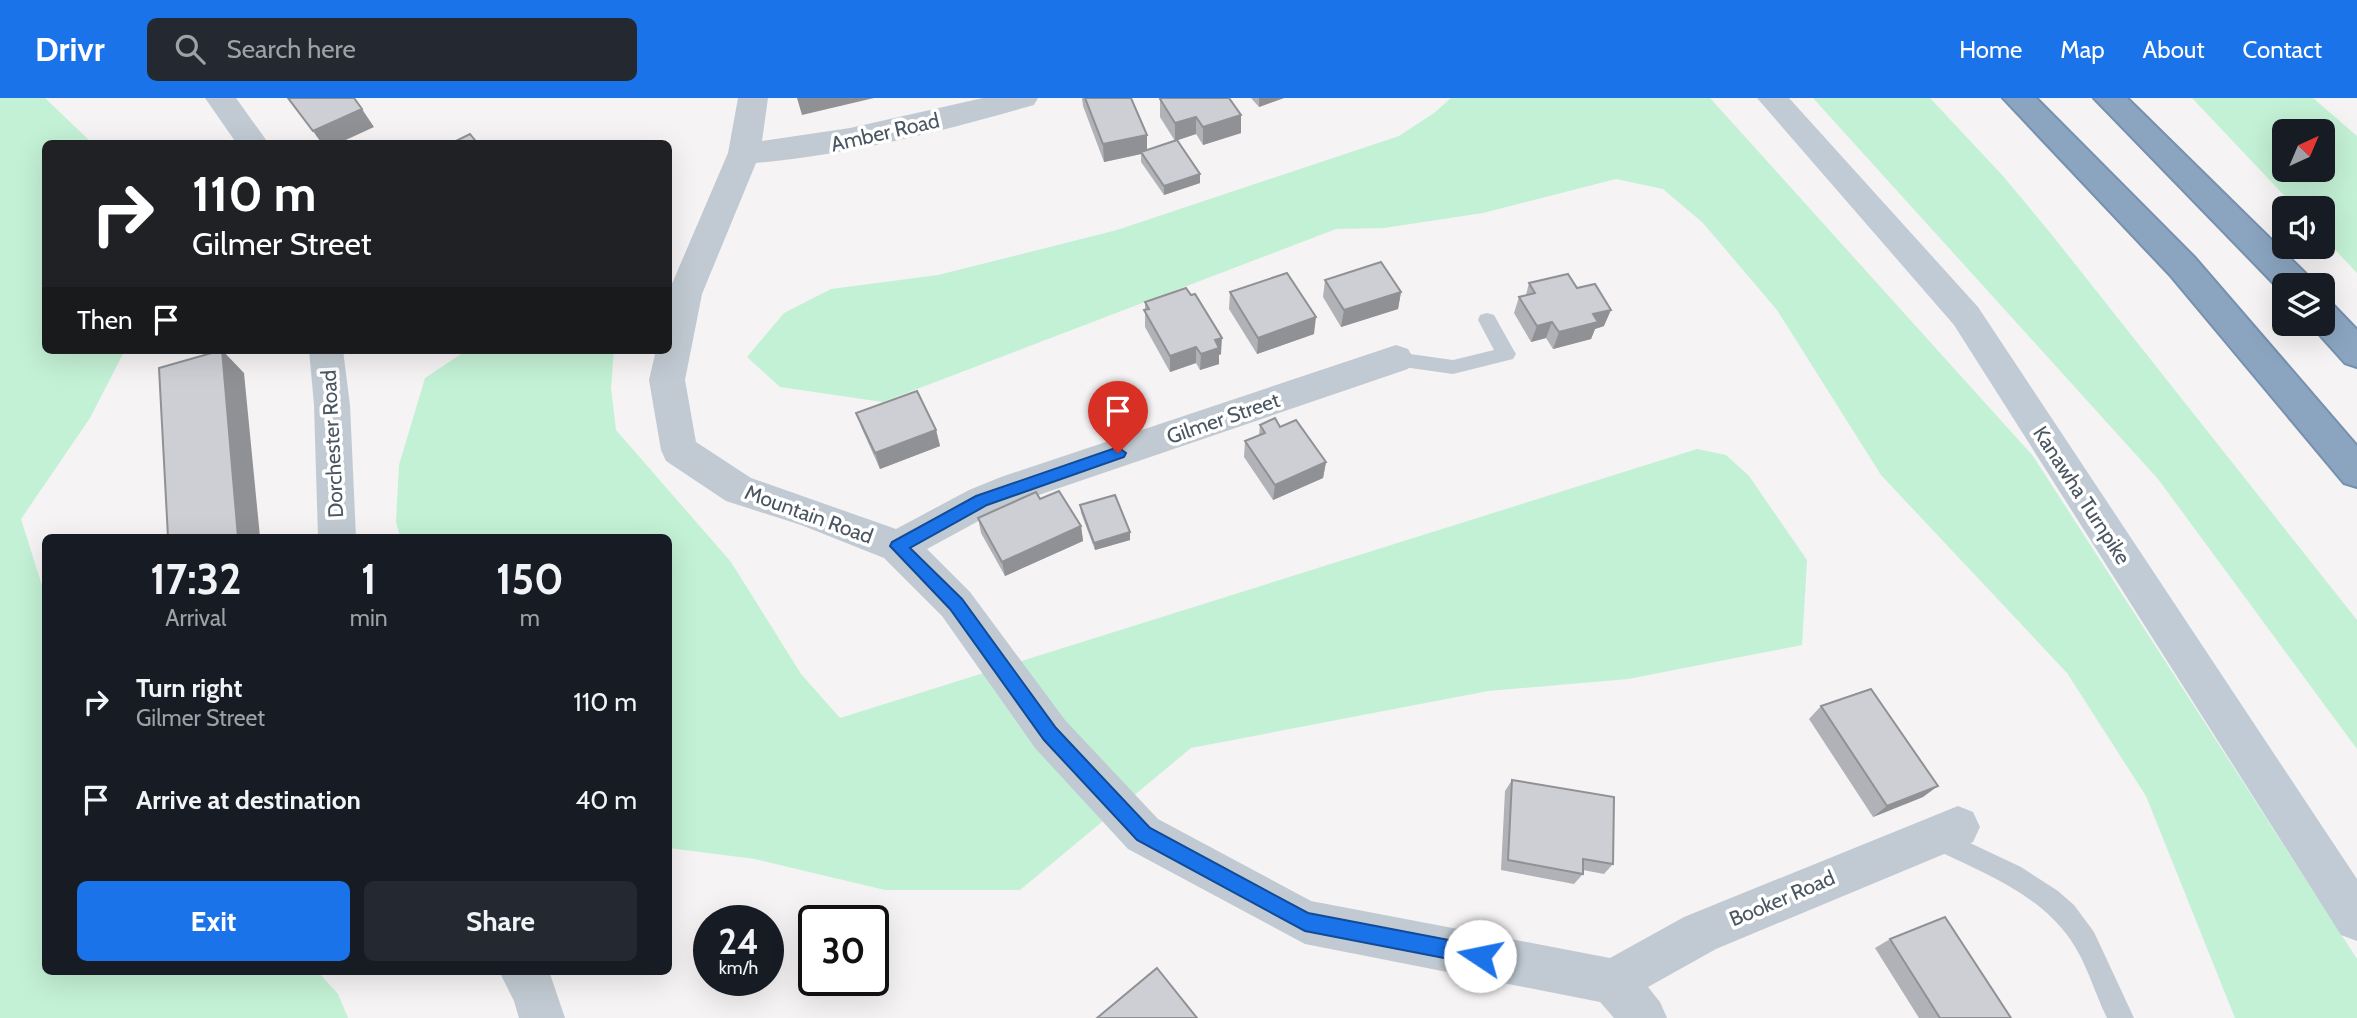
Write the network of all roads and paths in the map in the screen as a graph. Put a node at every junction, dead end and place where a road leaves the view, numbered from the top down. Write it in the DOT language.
graph roads {
  1 [pos="220,98"];
  2 [pos="752,98"];
  3 [pos="1023,98"];
  4 [pos="1772,98"];
  5 [pos="2018,98"];
  6 [pos="2109,98"];
  7 [pos="251,140"];
  8 [pos="744,153"];
  9 [pos="2284,273"];
  10 [pos="1487,320"];
  11 [pos="2335,328"];
  12 [pos="2357,353"];
  13 [pos="326,354"];
  14 [pos="1396,359"];
  15 [pos="2357,472"];
  16 [pos="337,534"];
  17 [pos="898,546"];
  18 [pos="1946,832"];
  19 [pos="2357,919"];
  20 [pos="524,975"];
  21 [pos="1612,982"];
  22 [pos="542,1018"];
  23 [pos="1644,1018"];
  24 [pos="2121,1018"];
  1 -- 7 [label="street"];
  2 -- 8 [label="street, Mountain Road"];
  3 -- 8 [label="street, Amber Road"];
  4 -- 19 [label="main road, Kanawha Turnpike"];
  5 -- 15 [label="highway"];
  6 -- 9 [label="highway"];
  8 -- 17 [label="street, Mountain Road"];
  10 -- 14 [label="lane"];
  11 -- 12 [label="highway"];
  13 -- 16 [label="street, Dorchester Road"];
  14 -- 17 [label="street, Gilmer Street"];
  17 -- 21 [label="street, Mountain Road"];
  18 -- 21 [label="street, Booker Road"];
  18 -- 24 [label="lane"];
  20 -- 22 [label="street"];
  21 -- 23 [label="street"];
}
